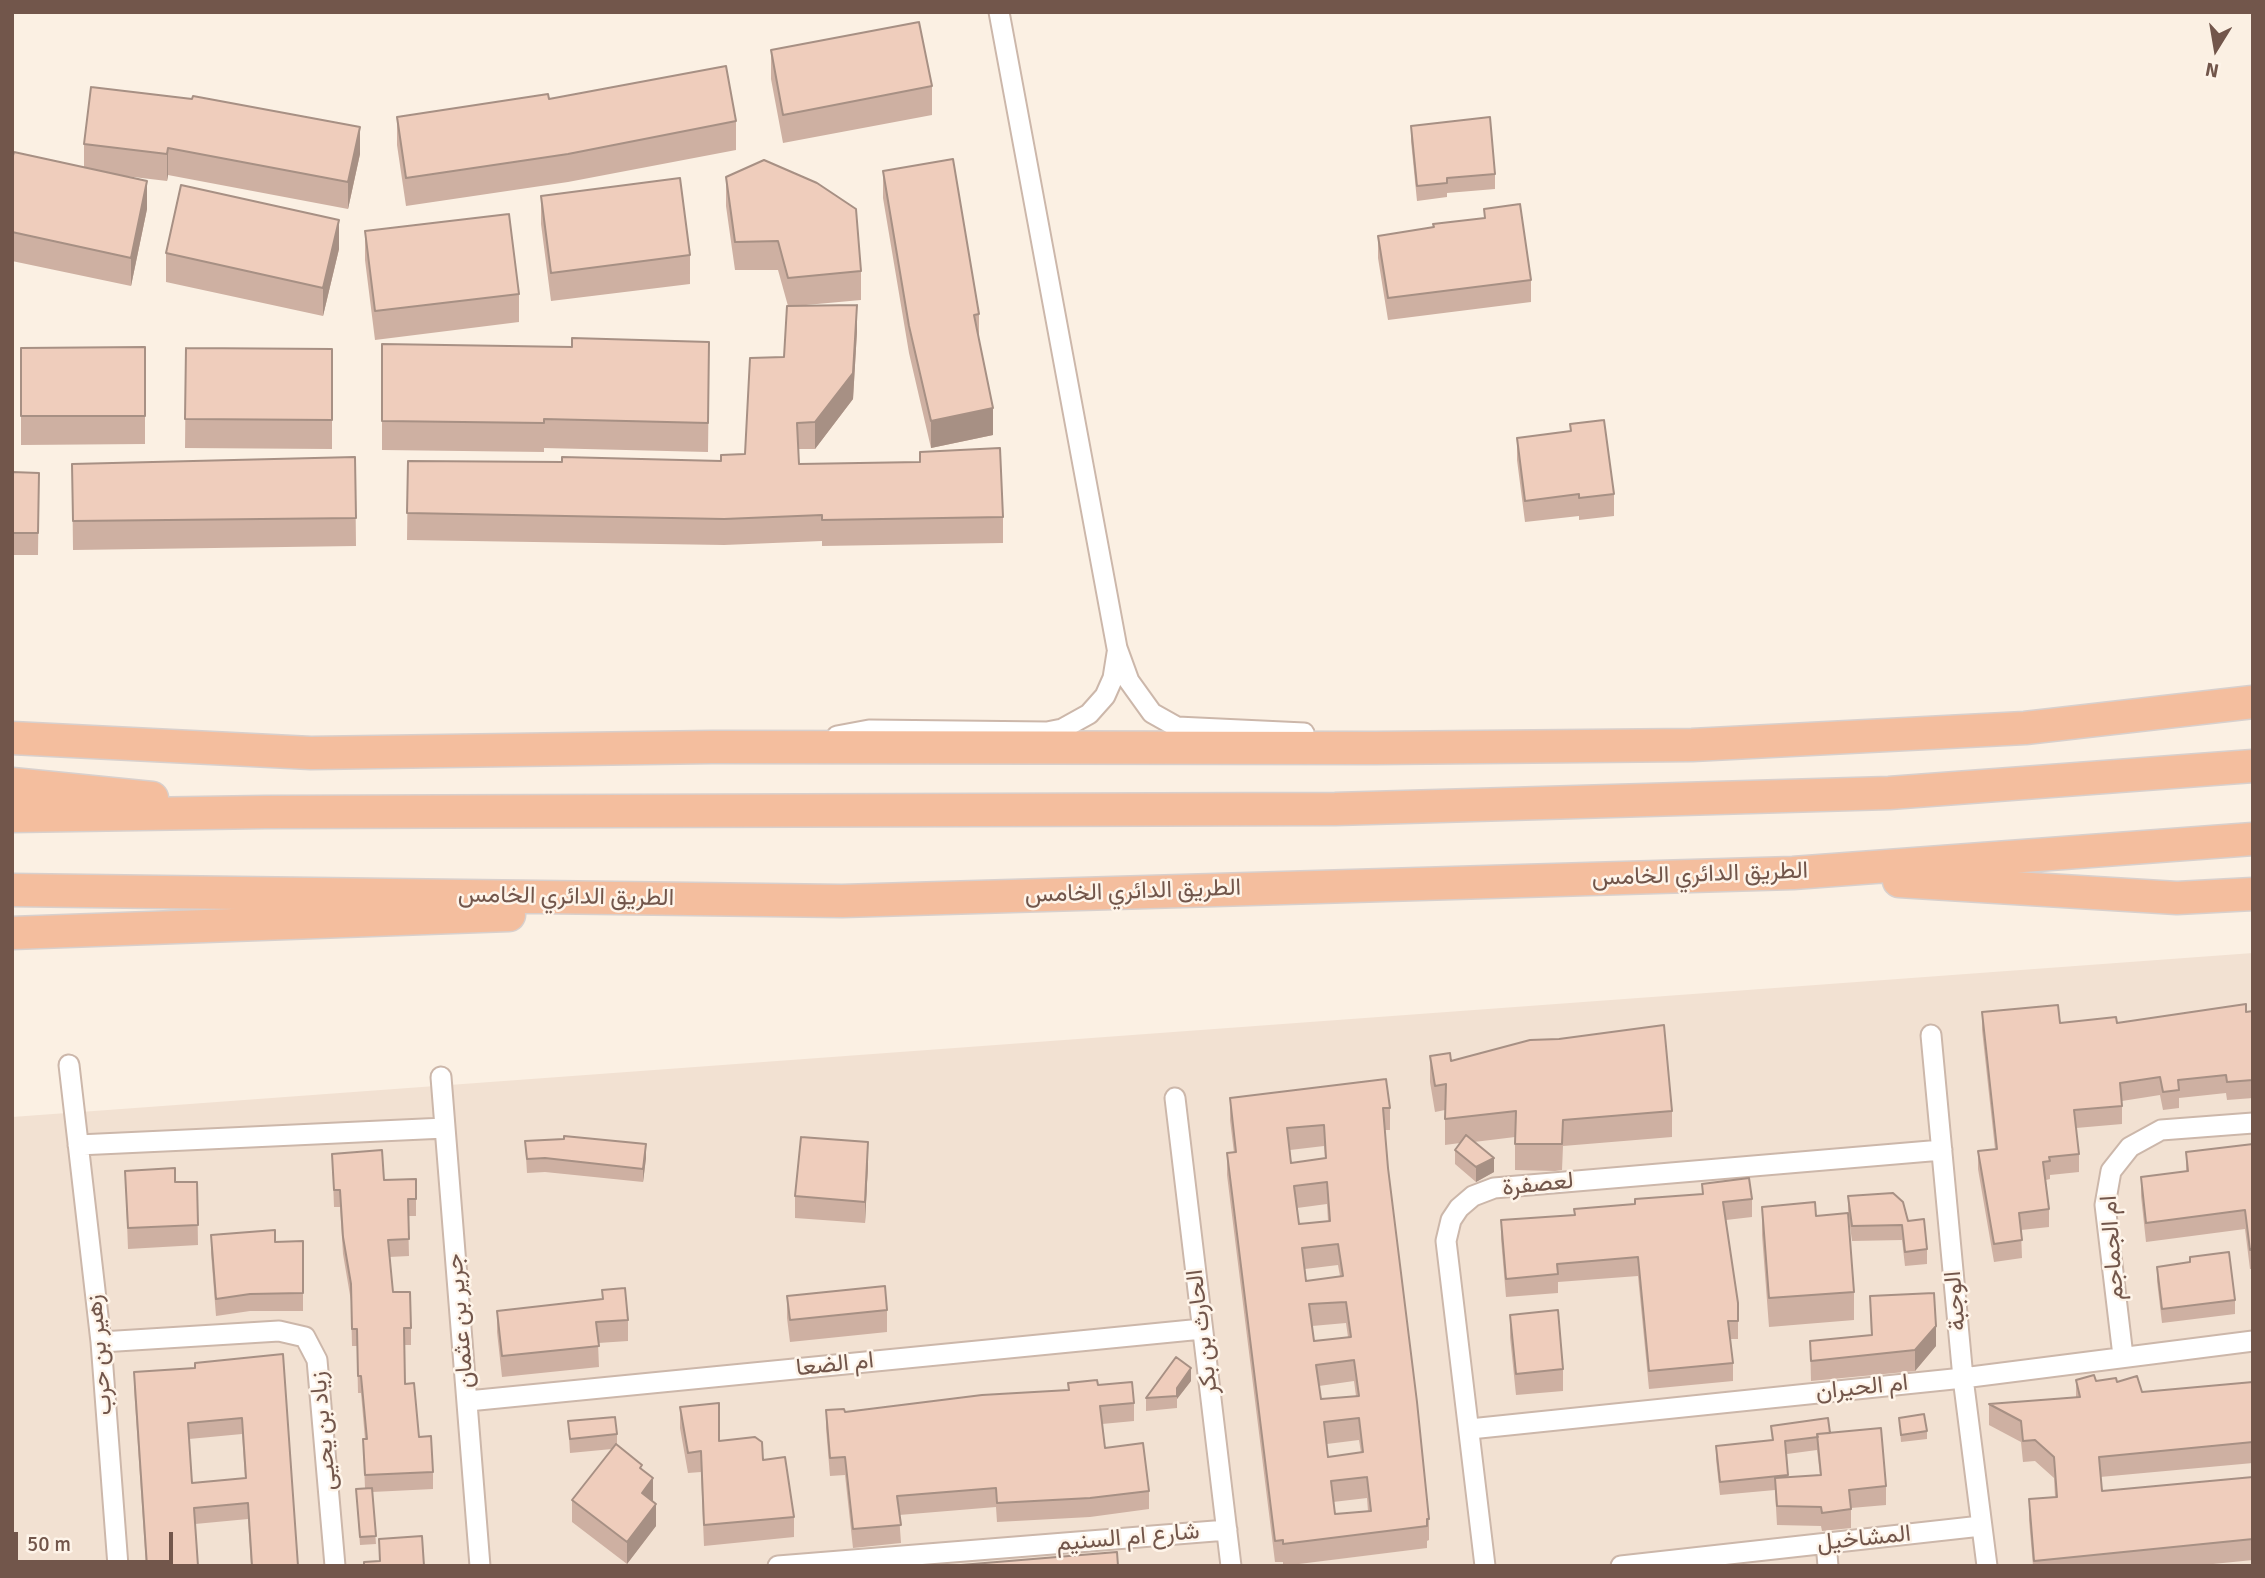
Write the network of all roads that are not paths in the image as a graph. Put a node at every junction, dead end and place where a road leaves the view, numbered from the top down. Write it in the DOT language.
graph roads {
  1 [pos="999,12"];
  2 [pos="1117,648"];
  3 [pos="2253,702"];
  4 [pos="12,738"];
  5 [pos="805,748"];
  6 [pos="1375,748"];
  7 [pos="2253,754"];
  8 [pos="2253,766"];
  9 [pos="2141,774"];
  10 [pos="12,783"];
  11 [pos="265,812"];
  12 [pos="12,816"];
  13 [pos="2253,839"];
  14 [pos="1793,873"];
  15 [pos="12,890"];
  16 [pos="2253,894"];
  17 [pos="842,901"];
  18 [pos="12,933"];
  19 [pos="1931,1035"];
  20 [pos="69,1065"];
  21 [pos="441,1077"];
  22 [pos="1175,1098"];
  23 [pos="2253,1123"];
  24 [pos="445,1128"];
  25 [pos="78,1145"];
  26 [pos="1942,1150"];
  27 [pos="1202,1329"];
  28 [pos="2253,1341"];
  29 [pos="100,1342"];
  30 [pos="2123,1356"];
  31 [pos="1964,1378"];
  32 [pos="468,1401"];
  33 [pos="1470,1429"];
  34 [pos="1981,1526"];
  35 [pos="1227,1530"];
  36 [pos="1826,1543"];
  37 [pos="118,1566"];
  38 [pos="335,1566"];
  39 [pos="480,1566"];
  40 [pos="778,1566"];
  41 [pos="1231,1566"];
  42 [pos="1485,1566"];
  43 [pos="1621,1566"];
  44 [pos="1828,1566"];
  45 [pos="1987,1566"];
  1 -- 2 [label="street"];
  2 -- 5 [label="street"];
  2 -- 6 [label="street"];
  3 -- 6 [label="highway"];
  4 -- 5 [label="highway"];
  5 -- 6 [label="highway"];
  7 -- 9 [label="highway"];
  8 -- 9 [label="highway"];
  9 -- 11 [label="highway"];
  10 -- 11 [label="highway"];
  11 -- 12 [label="highway"];
  13 -- 14 [label="highway, الطريق الدائري الخامس"];
  14 -- 16 [label="highway"];
  14 -- 17 [label="highway, الطريق الدائري الخامس"];
  15 -- 17 [label="highway, الطريق الدائري الخامس"];
  17 -- 18 [label="highway"];
  19 -- 26 [label="street, الوجبة"];
  20 -- 25 [label="street, زهير بن حرب"];
  21 -- 24 [label="street, جرير بن عثمان"];
  22 -- 27 [label="street, الحارث بن بكر"];
  23 -- 30 [label="street, ام الجماجم"];
  24 -- 25 [label="street"];
  24 -- 32 [label="street, جرير بن عثمان"];
  25 -- 29 [label="street, زهير بن حرب"];
  26 -- 31 [label="street, الوجبة"];
  26 -- 33 [label="street, لعصفرة"];
  27 -- 32 [label="street, ام الضعا"];
  27 -- 35 [label="street, الحارث بن بكر"];
  28 -- 30 [label="street, ام الحيران"];
  29 -- 37 [label="street, زهير بن حرب"];
  29 -- 38 [label="street, زياد بن يحيى"];
  30 -- 31 [label="street, ام الحيران"];
  31 -- 33 [label="street, ام الحيران"];
  31 -- 34 [label="street, الوجبة"];
  32 -- 39 [label="street, جرير بن عثمان"];
  33 -- 42 [label="street, لعصفرة"];
  34 -- 36 [label="street, المشاخيل"];
  34 -- 45 [label="street, الوجبة"];
  35 -- 40 [label="street, شارع ام السنيم"];
  35 -- 41 [label="street, الحارث بن بكر"];
  36 -- 43 [label="street, المشاخيل"];
  36 -- 44 [label="street"];
}
